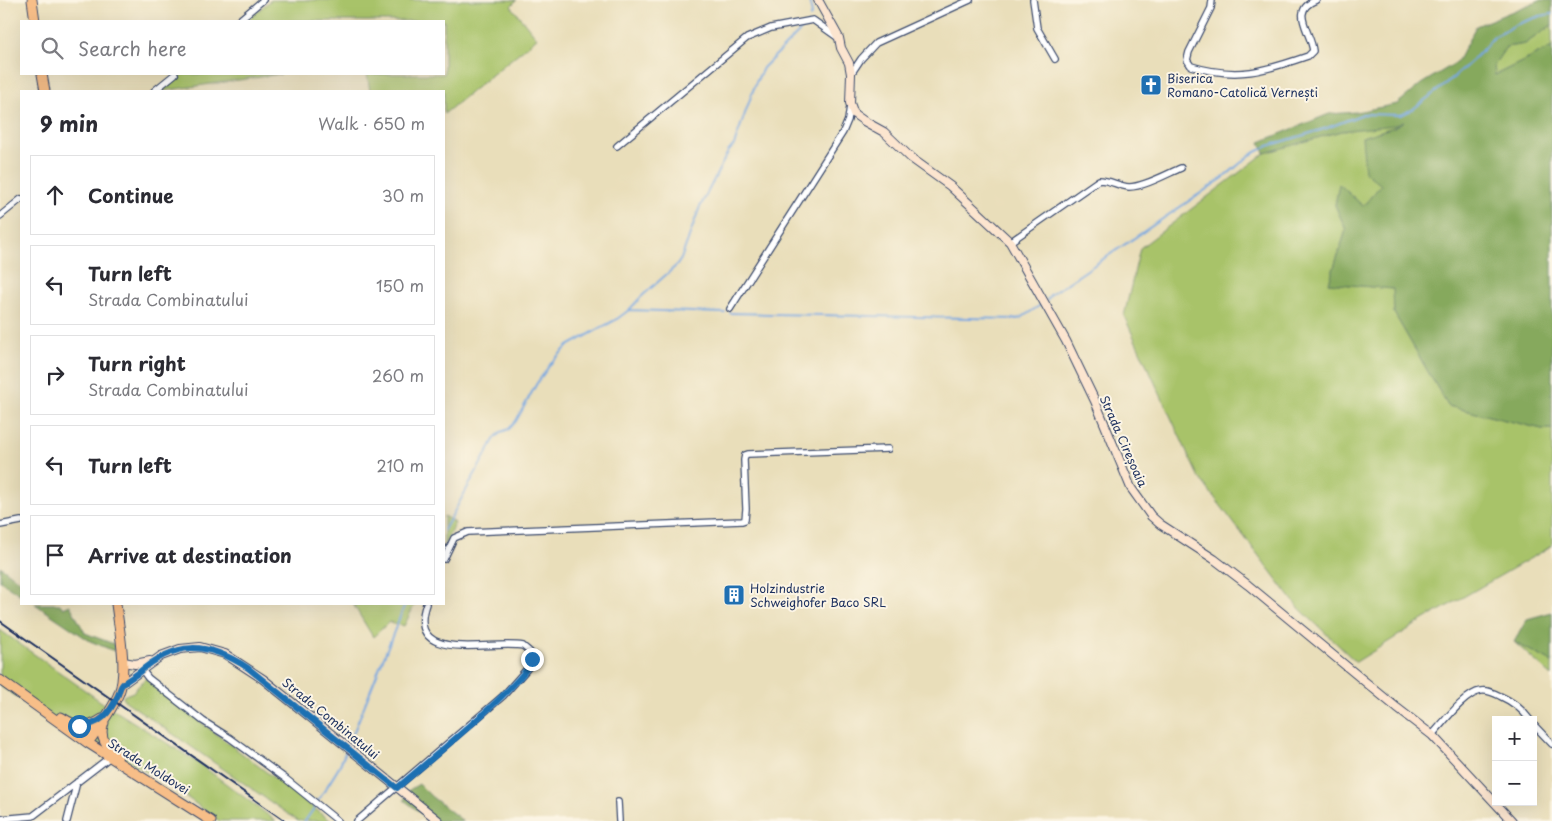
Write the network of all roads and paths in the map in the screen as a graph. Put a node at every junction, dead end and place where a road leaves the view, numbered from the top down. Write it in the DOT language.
graph roads {
  1 [pos="32,0"];
  2 [pos="263,0"];
  3 [pos="818,0"];
  4 [pos="970,0"];
  5 [pos="1033,0"];
  6 [pos="1212,0"];
  7 [pos="1316,0"];
  8 [pos="35,20"];
  9 [pos="239,20"];
  10 [pos="839,38"];
  11 [pos="1056,59"];
  12 [pos="852,74"];
  13 [pos="42,75"];
  14 [pos="174,75"];
  15 [pos="45,90"];
  16 [pos="155,90"];
  17 [pos="850,104"];
  18 [pos="617,146"];
  19 [pos="1181,168"];
  20 [pos="20,199"];
  21 [pos="0,216"];
  22 [pos="1010,242"];
  23 [pos="730,309"];
  24 [pos="888,449"];
  25 [pos="20,521"];
  26 [pos="0,525"];
  27 [pos="445,557"];
  28 [pos="116,605"];
  29 [pos="426,605"];
  30 [pos="155,660"];
  31 [pos="123,662"];
  32 [pos="142,670"];
  33 [pos="1,681"];
  34 [pos="122,685"];
  35 [pos="106,716"];
  36 [pos="1527,716"];
  37 [pos="1537,728"];
  38 [pos="1432,735"];
  39 [pos="88,743"];
  40 [pos="1552,744"];
  41 [pos="110,757"];
  42 [pos="77,782"];
  43 [pos="397,788"];
  44 [pos="162,789"];
  45 [pos="618,802"];
  46 [pos="0,819"];
  47 [pos="67,821"];
  48 [pos="211,821"];
  49 [pos="338,821"];
  50 [pos="357,821"];
  51 [pos="439,821"];
  52 [pos="619,821"];
  53 [pos="1512,821"];
  1 -- 8 [label="main road"];
  2 -- 9 [label="street"];
  3 -- 10 [label="street"];
  4 -- 12 [label="street"];
  5 -- 11 [label="street"];
  6 -- 7 [label="street"];
  10 -- 12 [label="street"];
  10 -- 18 [label="street"];
  12 -- 17 [label="street"];
  13 -- 15 [label="main road"];
  14 -- 16 [label="street"];
  17 -- 22 [label="street, Strada Cireșoaia"];
  17 -- 23 [label="street"];
  19 -- 22 [label="street"];
  20 -- 21 [label="street"];
  22 -- 38 [label="street, Strada Cireșoaia"];
  24 -- 27 [label="street"];
  25 -- 26 [label="street"];
  28 -- 31 [label="main road, Strada Combinatului"];
  29 -- 43 [label="street"];
  30 -- 31 [label="street"];
  30 -- 32 [label="street, Strada Combinatului"];
  30 -- 43 [label="street, Strada Combinatului"];
  31 -- 34 [label="main road, Strada Combinatului"];
  32 -- 34 [label="street, Strada Combinatului"];
  32 -- 49 [label="street"];
  33 -- 35 [label="main road"];
  33 -- 39 [label="main road, Strada Moldovei"];
  34 -- 35 [label="main road, Strada Combinatului"];
  35 -- 39 [label="main road, Strada Combinatului"];
  35 -- 44 [label="main road"];
  36 -- 38 [label="street"];
  37 -- 40 [label="street"];
  38 -- 53 [label="street, Strada Cireșoaia"];
  39 -- 41 [label="main road, Strada Moldovei"];
  41 -- 42 [label="street"];
  41 -- 44 [label="main road, Strada Moldovei"];
  42 -- 46 [label="street"];
  42 -- 47 [label="street"];
  43 -- 50 [label="street"];
  43 -- 51 [label="street, Strada Combinatului"];
  44 -- 48 [label="main road, Strada Moldovei"];
  45 -- 52 [label="street"];
}
